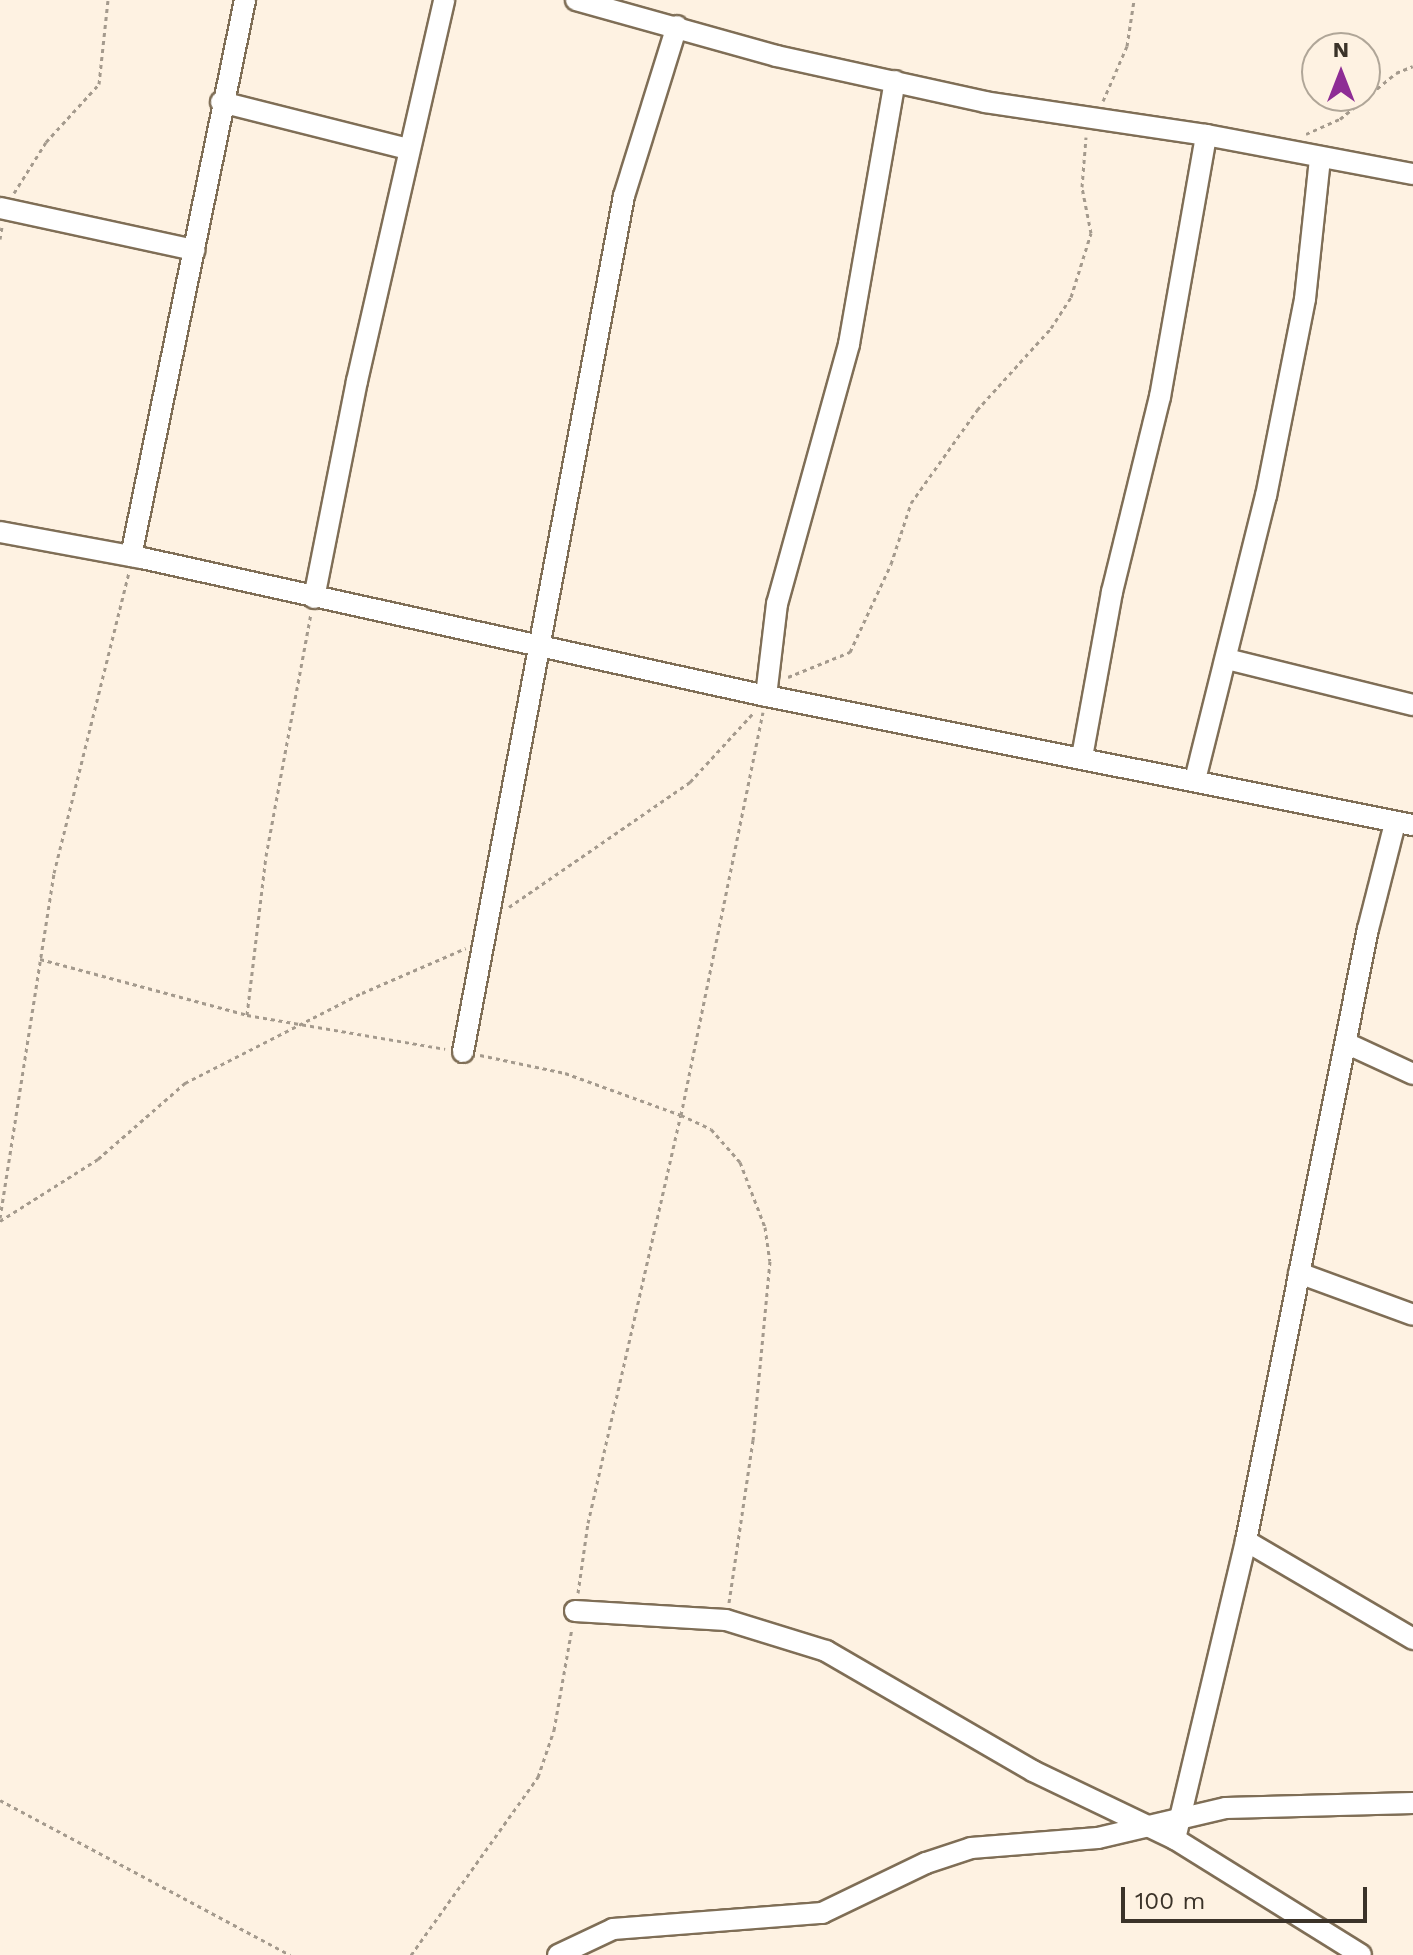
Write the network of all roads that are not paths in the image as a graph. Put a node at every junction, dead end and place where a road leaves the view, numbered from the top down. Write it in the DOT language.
graph roads {
  1 [pos="245,0"];
  2 [pos="444,0"];
  3 [pos="576,0"];
  4 [pos="677,26"];
  5 [pos="895,81"];
  6 [pos="221,102"];
  7 [pos="1206,135"];
  8 [pos="408,149"];
  9 [pos="1320,159"];
  10 [pos="1413,174"];
  11 [pos="4,209"];
  12 [pos="195,250"];
  13 [pos="0,532"];
  14 [pos="131,556"];
  15 [pos="314,598"];
  16 [pos="542,649"];
  17 [pos="1227,659"];
  18 [pos="766,696"];
  19 [pos="1413,705"];
  20 [pos="1082,757"];
  21 [pos="1195,780"];
  22 [pos="1404,824"];
  23 [pos="1346,1043"];
  24 [pos="463,1052"];
  25 [pos="1413,1074"];
  26 [pos="1299,1273"];
  27 [pos="1413,1315"];
  28 [pos="1246,1541"];
  29 [pos="575,1611"];
  30 [pos="1412,1636"];
  31 [pos="1413,1803"];
  32 [pos="1180,1818"];
  33 [pos="1146,1826"];
  34 [pos="1175,1839"];
  35 [pos="558,1955"];
  36 [pos="1361,1955"];
  1 -- 6 [label="street"];
  2 -- 8 [label="street"];
  3 -- 4 [label="street"];
  4 -- 5 [label="street"];
  4 -- 16 [label="street"];
  5 -- 7 [label="street"];
  5 -- 18 [label="street"];
  6 -- 8 [label="street"];
  6 -- 12 [label="street"];
  7 -- 9 [label="street"];
  7 -- 20 [label="street"];
  8 -- 15 [label="street"];
  9 -- 10 [label="street"];
  9 -- 17 [label="street"];
  11 -- 12 [label="street"];
  12 -- 14 [label="street"];
  13 -- 14 [label="street"];
  14 -- 15 [label="street"];
  15 -- 16 [label="street"];
  16 -- 18 [label="street"];
  16 -- 24 [label="street"];
  17 -- 19 [label="street"];
  17 -- 21 [label="street"];
  18 -- 20 [label="street"];
  20 -- 21 [label="street"];
  21 -- 22 [label="street"];
  22 -- 23 [label="street"];
  23 -- 25 [label="street"];
  23 -- 26 [label="street"];
  26 -- 27 [label="street"];
  26 -- 28 [label="street"];
  28 -- 30 [label="street"];
  28 -- 32 [label="street"];
  29 -- 33 [label="street"];
  31 -- 32 [label="street"];
  32 -- 33 [label="street"];
  32 -- 34 [label="street"];
  33 -- 34 [label="street"];
  33 -- 35 [label="street"];
  34 -- 36 [label="street"];
}
